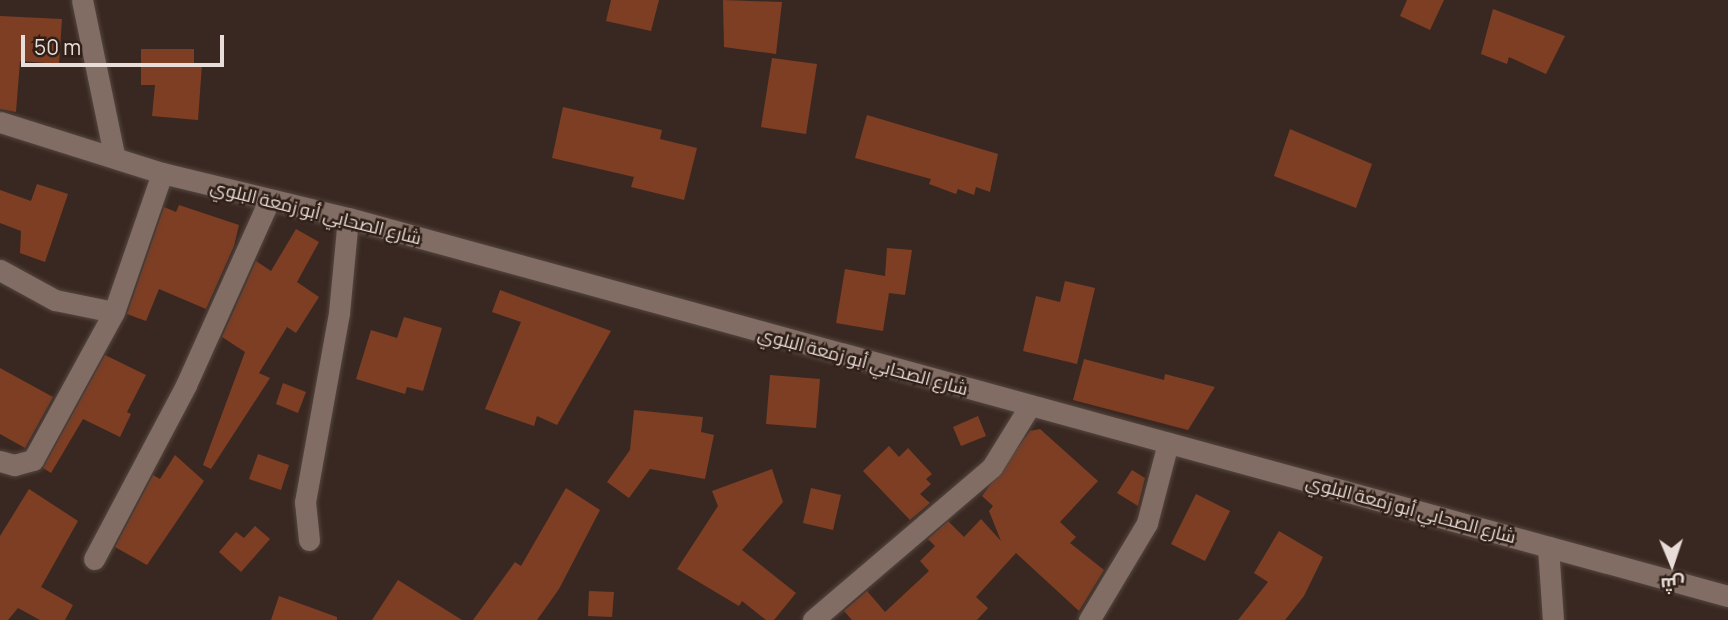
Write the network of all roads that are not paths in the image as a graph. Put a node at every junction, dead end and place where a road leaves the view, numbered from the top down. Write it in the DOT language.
graph roads {
  1 [pos="82,0"];
  2 [pos="0,122"];
  3 [pos="114,154"];
  4 [pos="162,173"];
  5 [pos="269,200"];
  6 [pos="348,218"];
  7 [pos="0,270"];
  8 [pos="114,312"];
  9 [pos="1030,407"];
  10 [pos="1168,443"];
  11 [pos="0,461"];
  12 [pos="309,540"];
  13 [pos="1548,547"];
  14 [pos="94,559"];
  15 [pos="1728,596"];
  16 [pos="813,620"];
  17 [pos="1089,620"];
  18 [pos="1553,620"];
  1 -- 3 [label="street"];
  2 -- 3 [label="street, شارع الصحابي أبو زمعة البلوي"];
  3 -- 4 [label="street, شارع الصحابي أبو زمعة البلوي"];
  4 -- 5 [label="street, شارع الصحابي أبو زمعة البلوي"];
  4 -- 8 [label="street"];
  5 -- 6 [label="street, شارع الصحابي أبو زمعة البلوي"];
  5 -- 14 [label="street"];
  6 -- 9 [label="street, شارع الصحابي أبو زمعة البلوي"];
  6 -- 12 [label="street"];
  7 -- 8 [label="street"];
  8 -- 11 [label="street"];
  9 -- 10 [label="street, شارع الصحابي أبو زمعة البلوي"];
  9 -- 16 [label="street"];
  10 -- 13 [label="street, شارع الصحابي أبو زمعة البلوي"];
  10 -- 17 [label="street"];
  13 -- 15 [label="street, شارع الصحابي أبو زمعة البلوي"];
  13 -- 18 [label="street"];
}
